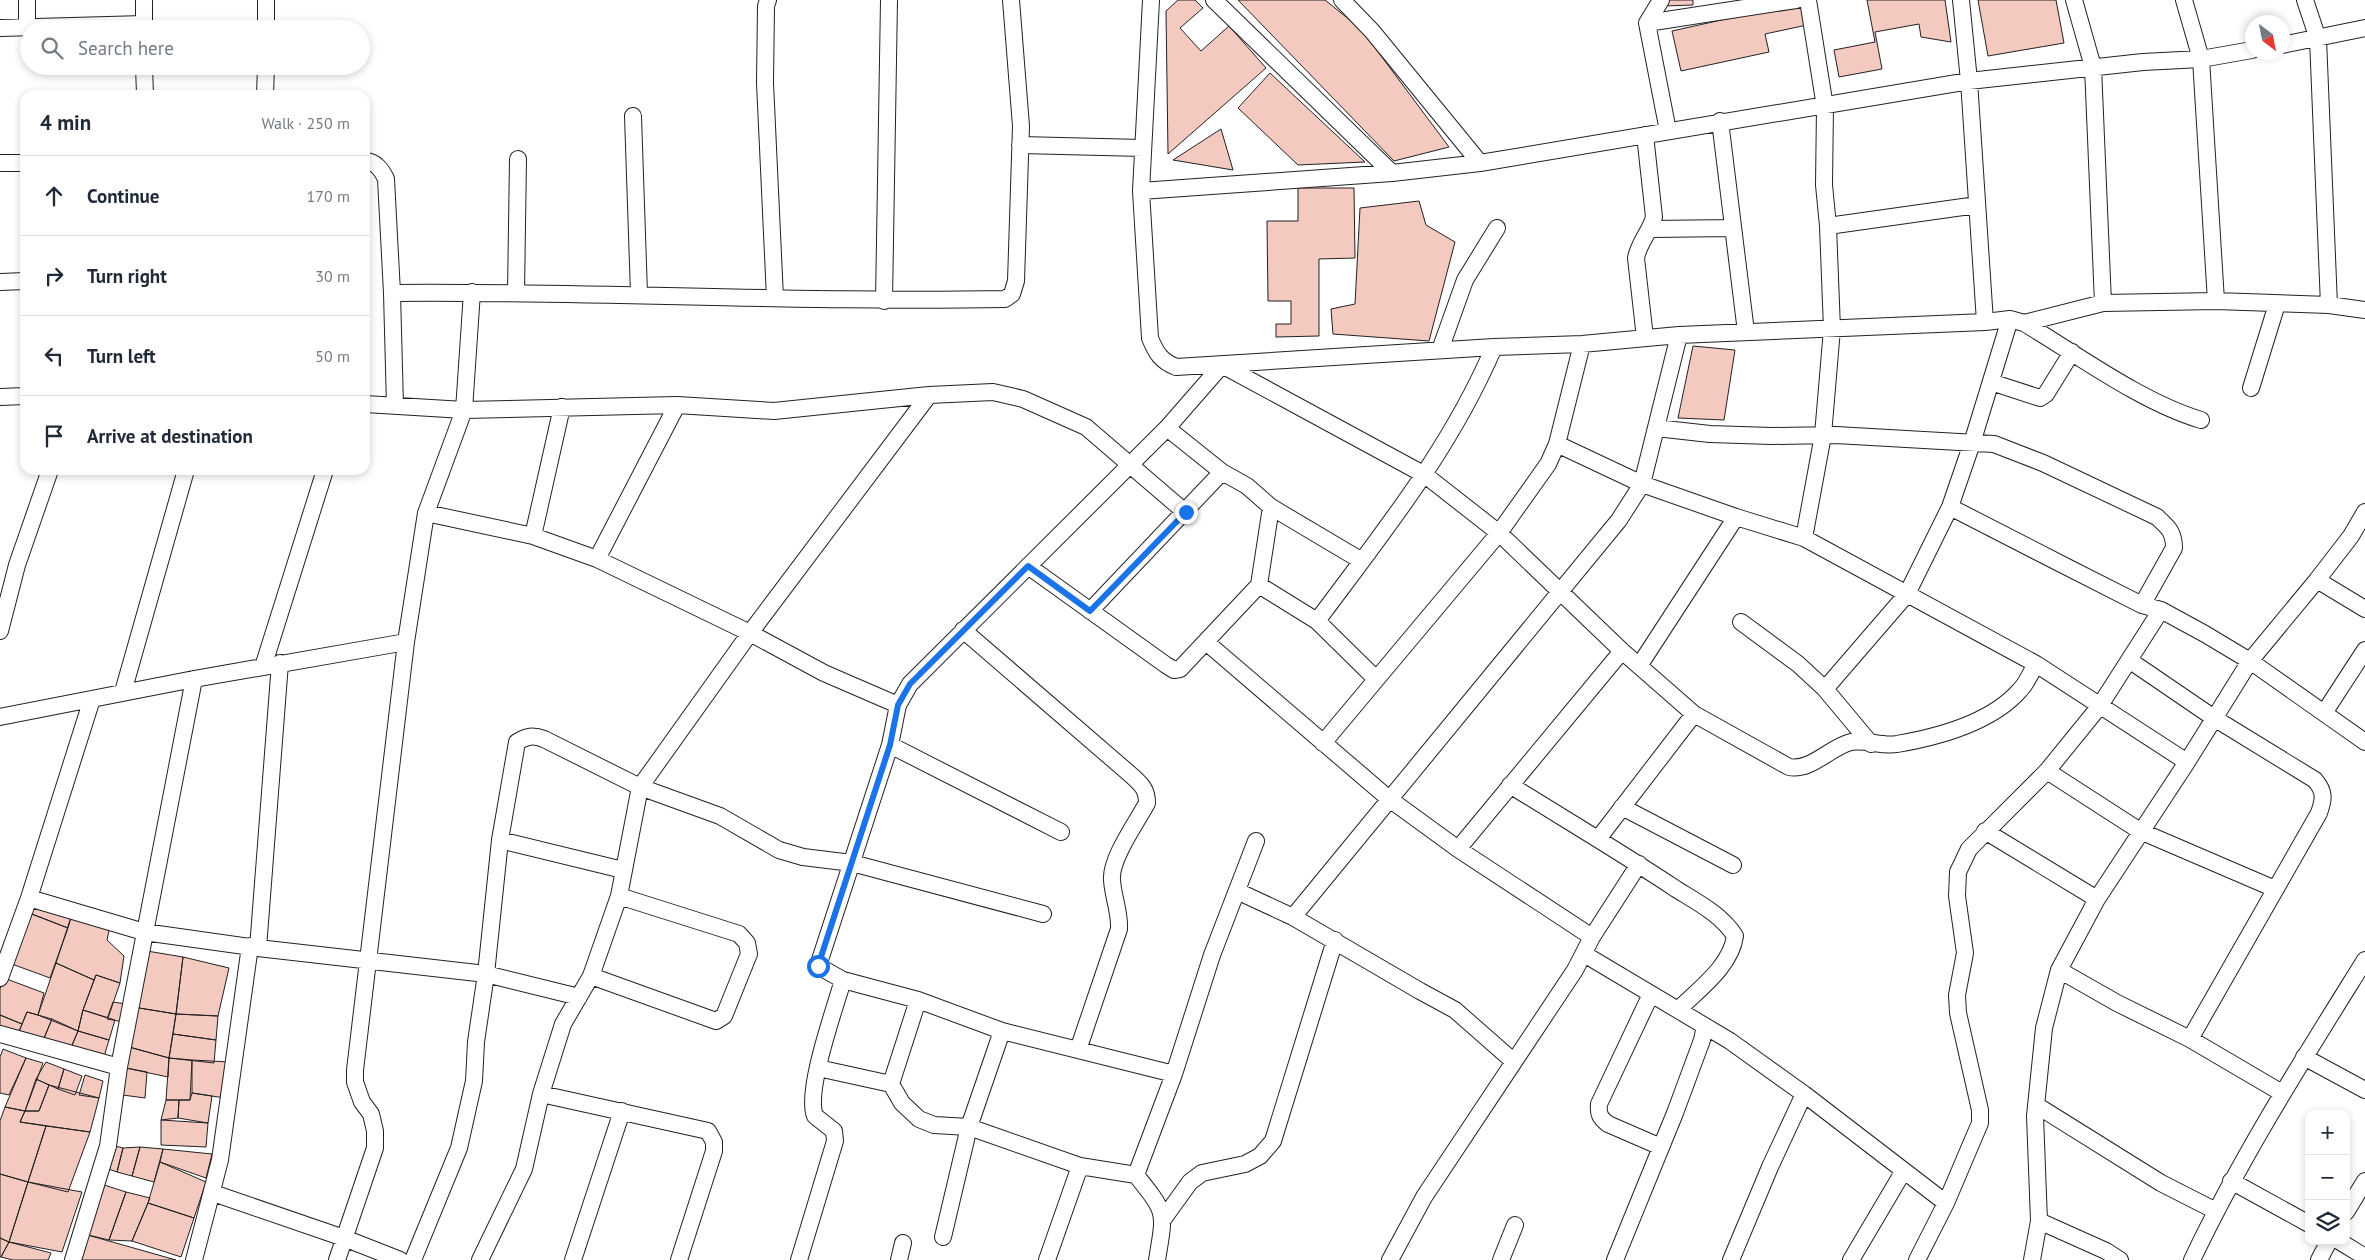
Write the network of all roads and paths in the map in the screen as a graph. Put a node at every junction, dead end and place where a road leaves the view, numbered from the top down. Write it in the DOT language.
graph roads {
  1 [pos="27,0"];
  2 [pos="144,0"];
  3 [pos="266,0"];
  4 [pos="768,0"];
  5 [pos="889,0"];
  6 [pos="1010,0"];
  7 [pos="1151,0"];
  8 [pos="1214,0"];
  9 [pos="1342,0"];
  10 [pos="1796,0"];
  11 [pos="1808,0"];
  12 [pos="1961,0"];
  13 [pos="2074,0"];
  14 [pos="2184,0"];
  15 [pos="2305,0"];
  16 [pos="1656,2"];
  17 [pos="27,20"];
  18 [pos="144,20"];
  19 [pos="266,20"];
  20 [pos="1647,23"];
  21 [pos="20,27"];
  22 [pos="0,28"];
  23 [pos="2365,28"];
  24 [pos="2318,39"];
  25 [pos="2290,44"];
  26 [pos="2245,51"];
  27 [pos="2201,59"];
  28 [pos="2093,67"];
  29 [pos="144,75"];
  30 [pos="266,75"];
  31 [pos="1969,81"];
  32 [pos="145,90"];
  33 [pos="266,90"];
  34 [pos="1825,107"];
  35 [pos="633,116"];
  36 [pos="1720,121"];
  37 [pos="1668,131"];
  38 [pos="1645,135"];
  39 [pos="1020,145"];
  40 [pos="1143,148"];
  41 [pos="518,159"];
  42 [pos="370,161"];
  43 [pos="20,162"];
  44 [pos="0,163"];
  45 [pos="1480,163"];
  46 [pos="1392,173"];
  47 [pos="1140,192"];
  48 [pos="1977,205"];
  49 [pos="1828,226"];
  50 [pos="1497,228"];
  51 [pos="1733,228"];
  52 [pos="1651,229"];
  53 [pos="0,282"];
  54 [pos="20,282"];
  55 [pos="472,292"];
  56 [pos="392,293"];
  57 [pos="516,293"];
  58 [pos="639,294"];
  59 [pos="775,298"];
  60 [pos="2216,301"];
  61 [pos="884,302"];
  62 [pos="2103,303"];
  63 [pos="2277,304"];
  64 [pos="2329,305"];
  65 [pos="2365,310"];
  66 [pos="2017,321"];
  67 [pos="1985,322"];
  68 [pos="1832,329"];
  69 [pos="1746,332"];
  70 [pos="1679,335"];
  71 [pos="1645,338"];
  72 [pos="1582,344"];
  73 [pos="1494,347"];
  74 [pos="1440,350"];
  75 [pos="2072,352"];
  76 [pos="1222,365"];
  77 [pos="1991,382"];
  78 [pos="2251,388"];
  79 [pos="20,396"];
  80 [pos="929,396"];
  81 [pos="0,397"];
  82 [pos="370,404"];
  83 [pos="677,405"];
  84 [pos="395,406"];
  85 [pos="562,407"];
  86 [pos="464,410"];
  87 [pos="2201,420"];
  88 [pos="1167,428"];
  89 [pos="1656,428"];
  90 [pos="1824,435"];
  91 [pos="1972,443"];
  92 [pos="1556,444"];
  93 [pos="1130,465"];
  94 [pos="1222,472"];
  95 [pos="48,475"];
  96 [pos="185,475"];
  97 [pos="323,475"];
  98 [pos="1425,475"];
  99 [pos="1642,484"];
  100 [pos="1271,507"];
  101 [pos="1950,507"];
  102 [pos="1186,512"];
  103 [pos="2365,512"];
  104 [pos="426,513"];
  105 [pos="1736,517"];
  106 [pos="1499,533"];
  107 [pos="533,536"];
  108 [pos="1804,538"];
  109 [pos="597,559"];
  110 [pos="1362,561"];
  111 [pos="1028,566"];
  112 [pos="2317,580"];
  113 [pos="1259,584"];
  114 [pos="1560,592"];
  115 [pos="1907,594"];
  116 [pos="2142,605"];
  117 [pos="2365,609"];
  118 [pos="2161,610"];
  119 [pos="1090,611"];
  120 [pos="1317,621"];
  121 [pos="1741,622"];
  122 [pos="964,630"];
  123 [pos="0,631"];
  124 [pos="750,633"];
  125 [pos="406,642"];
  126 [pos="1206,642"];
  127 [pos="2365,650"];
  128 [pos="1622,651"];
  129 [pos="2129,660"];
  130 [pos="2250,661"];
  131 [pos="280,664"];
  132 [pos="2036,664"];
  133 [pos="1639,666"];
  134 [pos="263,667"];
  135 [pos="1376,678"];
  136 [pos="194,679"];
  137 [pos="1825,689"];
  138 [pos="123,692"];
  139 [pos="92,699"];
  140 [pos="898,705"];
  141 [pos="2099,707"];
  142 [pos="2324,713"];
  143 [pos="1694,714"];
  144 [pos="0,717"];
  145 [pos="2214,718"];
  146 [pos="2365,742"];
  147 [pos="1323,743"];
  148 [pos="1871,744"];
  149 [pos="890,745"];
  150 [pos="2187,762"];
  151 [pos="2047,771"];
  152 [pos="1510,786"];
  153 [pos="640,787"];
  154 [pos="1388,798"];
  155 [pos="1622,807"];
  156 [pos="1985,831"];
  157 [pos="2140,831"];
  158 [pos="1062,832"];
  159 [pos="1598,839"];
  160 [pos="500,840"];
  161 [pos="1256,841"];
  162 [pos="1458,849"];
  163 [pos="852,863"];
  164 [pos="1639,864"];
  165 [pos="1733,865"];
  166 [pos="623,870"];
  167 [pos="2275,890"];
  168 [pos="1237,891"];
  169 [pos="619,896"];
  170 [pos="29,898"];
  171 [pos="2097,899"];
  172 [pos="1043,914"];
  173 [pos="1293,917"];
  174 [pos="144,932"];
  175 [pos="1592,937"];
  176 [pos="1334,940"];
  177 [pos="254,947"];
  178 [pos="1584,954"];
  179 [pos="368,960"];
  180 [pos="2365,960"];
  181 [pos="2060,970"];
  182 [pos="486,974"];
  183 [pos="591,976"];
  184 [pos="0,978"];
  185 [pos="843,980"];
  186 [pos="1651,994"];
  187 [pos="579,998"];
  188 [pos="918,1000"];
  189 [pos="1678,1010"];
  190 [pos="1705,1026"];
  191 [pos="1002,1031"];
  192 [pos="0,1034"];
  193 [pos="2190,1039"];
  194 [pos="1078,1050"];
  195 [pos="2304,1057"];
  196 [pos="1514,1061"];
  197 [pos="119,1067"];
  198 [pos="818,1068"];
  199 [pos="1174,1074"];
  200 [pos="890,1084"];
  201 [pos="2365,1090"];
  202 [pos="2282,1093"];
  203 [pos="541,1094"];
  204 [pos="1804,1094"];
  205 [pos="2036,1105"];
  206 [pos="622,1111"];
  207 [pos="969,1127"];
  208 [pos="1661,1148"];
  209 [pos="1080,1166"];
  210 [pos="1903,1172"];
  211 [pos="1136,1175"];
  212 [pos="2231,1181"];
  213 [pos="2365,1181"];
  214 [pos="213,1193"];
  215 [pos="1946,1203"];
  216 [pos="2350,1205"];
  217 [pos="2216,1210"];
  218 [pos="1164,1218"];
  219 [pos="2039,1221"];
  220 [pos="2305,1222"];
  221 [pos="1515,1225"];
  222 [pos="943,1237"];
  223 [pos="344,1238"];
  224 [pos="903,1243"];
  225 [pos="2327,1245"];
  226 [pos="2346,1245"];
  227 [pos="2365,1257"];
  228 [pos="73,1260"];
  229 [pos="194,1260"];
  230 [pos="337,1260"];
  231 [pos="400,1260"];
  232 [pos="413,1260"];
  233 [pos="480,1260"];
  234 [pos="573,1260"];
  235 [pos="679,1260"];
  236 [pos="799,1260"];
  237 [pos="899,1260"];
  238 [pos="1047,1260"];
  239 [pos="1157,1260"];
  240 [pos="1390,1260"];
  241 [pos="1501,1260"];
  242 [pos="1616,1260"];
  243 [pos="1731,1260"];
  244 [pos="1851,1260"];
  245 [pos="1917,1260"];
  246 [pos="2032,1260"];
  247 [pos="2120,1260"];
  248 [pos="2192,1260"];
  249 [pos="2319,1260"];
  1 -- 17 [label="street"];
  2 -- 18 [label="street"];
  3 -- 19 [label="street"];
  4 -- 59 [label="street"];
  5 -- 61 [label="street"];
  6 -- 39 [label="street"];
  7 -- 40 [label="street"];
  8 -- 46 [label="street"];
  9 -- 45 [label="street"];
  10 -- 20 [label="street"];
  11 -- 34 [label="street"];
  12 -- 31 [label="street"];
  13 -- 28 [label="street"];
  14 -- 27 [label="street"];
  15 -- 24 [label="street"];
  16 -- 20 [label="street"];
  20 -- 37 [label="street"];
  21 -- 22 [label="street"];
  23 -- 24 [label="street"];
  24 -- 25 [label="street"];
  24 -- 64 [label="street"];
  26 -- 27 [label="street"];
  27 -- 28 [label="street"];
  27 -- 60 [label="street"];
  28 -- 31 [label="street"];
  28 -- 62 [label="street"];
  29 -- 32 [label="street"];
  30 -- 33 [label="street"];
  31 -- 34 [label="street"];
  31 -- 48 [label="street"];
  34 -- 36 [label="street"];
  34 -- 49 [label="street"];
  35 -- 58 [label="street"];
  36 -- 37 [label="street"];
  36 -- 51 [label="street"];
  37 -- 38 [label="street"];
  38 -- 45 [label="street"];
  38 -- 52 [label="street"];
  39 -- 40 [label="street"];
  39 -- 61 [label="street"];
  40 -- 47 [label="street"];
  41 -- 57 [label="street"];
  42 -- 56 [label="street"];
  43 -- 44 [label="street"];
  45 -- 46 [label="street"];
  46 -- 47 [label="street"];
  47 -- 76 [label="street"];
  48 -- 49 [label="street"];
  48 -- 67 [label="street"];
  49 -- 68 [label="street"];
  50 -- 74 [label="street"];
  51 -- 52 [label="street"];
  51 -- 69 [label="street"];
  52 -- 71 [label="street"];
  53 -- 54 [label="street"];
  55 -- 56 [label="street"];
  55 -- 57 [label="street"];
  55 -- 86 [label="street"];
  56 -- 84 [label="street"];
  57 -- 58 [label="street"];
  58 -- 59 [label="street"];
  59 -- 61 [label="street"];
  60 -- 62 [label="street"];
  60 -- 63 [label="street"];
  62 -- 66 [label="street"];
  63 -- 64 [label="street"];
  63 -- 78 [label="street"];
  64 -- 65 [label="street"];
  66 -- 67 [label="street"];
  66 -- 75 [label="street"];
  66 -- 77 [label="street"];
  67 -- 68 [label="street"];
  68 -- 69 [label="street"];
  68 -- 90 [label="street"];
  69 -- 70 [label="street"];
  70 -- 71 [label="street"];
  70 -- 89 [label="street"];
  71 -- 72 [label="street"];
  72 -- 73 [label="street"];
  72 -- 92 [label="street"];
  73 -- 74 [label="street"];
  73 -- 98 [label="street"];
  74 -- 76 [label="street"];
  75 -- 77 [label="street"];
  75 -- 87 [label="street"];
  76 -- 88 [label="street"];
  76 -- 98 [label="street"];
  77 -- 91 [label="street"];
  79 -- 81 [label="street"];
  80 -- 83 [label="street"];
  80 -- 93 [label="street"];
  80 -- 124 [label="street"];
  82 -- 84 [label="street"];
  83 -- 85 [label="street"];
  83 -- 109 [label="street"];
  84 -- 86 [label="street"];
  85 -- 86 [label="street"];
  85 -- 107 [label="street"];
  86 -- 104 [label="street"];
  88 -- 93 [label="street"];
  88 -- 94 [label="street"];
  89 -- 90 [label="street"];
  89 -- 99 [label="street"];
  90 -- 91 [label="street"];
  90 -- 108 [label="street"];
  91 -- 101 [label="street"];
  91 -- 116 [label="street"];
  92 -- 99 [label="street"];
  92 -- 106 [label="street"];
  93 -- 102 [label="street"];
  93 -- 111 [label="street"];
  94 -- 100 [label="street"];
  94 -- 102 [label="street"];
  95 -- 123 [label="street"];
  96 -- 138 [label="street"];
  97 -- 134 [label="street"];
  98 -- 106 [label="street"];
  98 -- 110 [label="street"];
  99 -- 105 [label="street"];
  99 -- 114 [label="street"];
  100 -- 110 [label="street"];
  100 -- 113 [label="street"];
  101 -- 115 [label="street"];
  101 -- 116 [label="street"];
  102 -- 119 [label="street"];
  103 -- 112 [label="street"];
  104 -- 107 [label="street"];
  104 -- 125 [label="street"];
  105 -- 108 [label="street"];
  105 -- 133 [label="street"];
  106 -- 114 [label="street"];
  106 -- 135 [label="street"];
  107 -- 109 [label="street"];
  108 -- 115 [label="street"];
  109 -- 124 [label="street"];
  110 -- 120 [label="street"];
  111 -- 119 [label="street"];
  111 -- 122 [label="street"];
  112 -- 117 [label="street"];
  112 -- 130 [label="street"];
  113 -- 120 [label="street"];
  113 -- 126 [label="street"];
  114 -- 128 [label="street"];
  114 -- 154 [label="street"];
  115 -- 132 [label="street"];
  115 -- 137 [label="street"];
  116 -- 118 [label="street"];
  118 -- 129 [label="street"];
  118 -- 130 [label="street"];
  119 -- 126 [label="street"];
  120 -- 135 [label="street"];
  121 -- 137 [label="street"];
  122 -- 140 [label="street"];
  122 -- 194 [label="street"];
  124 -- 140 [label="street"];
  124 -- 153 [label="street"];
  125 -- 131 [label="street"];
  125 -- 179 [label="street"];
  126 -- 147 [label="street"];
  127 -- 142 [label="street"];
  128 -- 133 [label="street"];
  128 -- 152 [label="street"];
  129 -- 141 [label="street"];
  129 -- 145 [label="street"];
  130 -- 142 [label="street"];
  130 -- 145 [label="street"];
  131 -- 134 [label="street"];
  131 -- 177 [label="street"];
  132 -- 141 [label="street"];
  132 -- 148 [label="street"];
  133 -- 143 [label="street"];
  134 -- 136 [label="street"];
  135 -- 147 [label="street"];
  136 -- 138 [label="street"];
  136 -- 174 [label="street"];
  137 -- 148 [label="street"];
  138 -- 139 [label="street"];
  139 -- 144 [label="street"];
  139 -- 170 [label="street"];
  140 -- 149 [label="street"];
  141 -- 150 [label="street"];
  141 -- 151 [label="street"];
  142 -- 146 [label="street"];
  143 -- 148 [label="street"];
  143 -- 155 [label="street"];
  145 -- 150 [label="street"];
  145 -- 167 [label="street"];
  147 -- 154 [label="street"];
  149 -- 158 [label="street"];
  149 -- 163 [label="street"];
  150 -- 157 [label="street"];
  151 -- 156 [label="street"];
  151 -- 157 [label="street"];
  152 -- 159 [label="street"];
  152 -- 162 [label="street"];
  153 -- 160 [label="street"];
  153 -- 163 [label="street"];
  153 -- 166 [label="street"];
  154 -- 162 [label="street"];
  154 -- 173 [label="street"];
  155 -- 159 [label="street"];
  155 -- 165 [label="street"];
  156 -- 171 [label="street"];
  156 -- 215 [label="street"];
  157 -- 167 [label="street"];
  157 -- 171 [label="street"];
  159 -- 164 [label="street"];
  160 -- 166 [label="street"];
  160 -- 182 [label="street"];
  161 -- 168 [label="street"];
  162 -- 175 [label="street"];
  163 -- 172 [label="street"];
  163 -- 185 [label="street"];
  164 -- 175 [label="street"];
  164 -- 189 [label="street"];
  166 -- 169 [label="street"];
  167 -- 193 [label="street"];
  168 -- 173 [label="street"];
  168 -- 199 [label="street"];
  169 -- 183 [label="street"];
  169 -- 183 [label="street"];
  170 -- 174 [label="street"];
  170 -- 184 [label="street"];
  171 -- 181 [label="street"];
  173 -- 176 [label="street"];
  174 -- 177 [label="street"];
  174 -- 197 [label="street"];
  175 -- 178 [label="street"];
  176 -- 196 [label="street"];
  176 -- 218 [label="street"];
  177 -- 179 [label="street"];
  177 -- 214 [label="street"];
  178 -- 186 [label="street"];
  178 -- 196 [label="street"];
  179 -- 182 [label="street"];
  179 -- 223 [label="street"];
  180 -- 195 [label="street"];
  181 -- 193 [label="street"];
  181 -- 205 [label="street"];
  182 -- 187 [label="street"];
  182 -- 232 [label="street"];
  183 -- 187 [label="street"];
  185 -- 188 [label="street"];
  185 -- 198 [label="street"];
  186 -- 189 [label="street"];
  186 -- 208 [label="street"];
  187 -- 203 [label="street"];
  188 -- 191 [label="street"];
  188 -- 200 [label="street"];
  189 -- 190 [label="street"];
  190 -- 204 [label="street"];
  190 -- 208 [label="street"];
  191 -- 194 [label="street"];
  191 -- 207 [label="street"];
  192 -- 197 [label="street"];
  193 -- 202 [label="street"];
  194 -- 199 [label="street"];
  195 -- 201 [label="street"];
  195 -- 202 [label="street"];
  196 -- 240 [label="street"];
  197 -- 228 [label="street"];
  198 -- 200 [label="street"];
  198 -- 236 [label="street"];
  199 -- 211 [label="street"];
  200 -- 207 [label="street"];
  202 -- 212 [label="street"];
  203 -- 206 [label="street"];
  203 -- 233 [label="street"];
  204 -- 210 [label="street"];
  204 -- 243 [label="street"];
  205 -- 217 [label="street"];
  205 -- 219 [label="street"];
  206 -- 234 [label="street"];
  206 -- 235 [label="street"];
  207 -- 209 [label="street"];
  207 -- 222 [label="street"];
  208 -- 242 [label="street"];
  209 -- 211 [label="street"];
  209 -- 238 [label="street"];
  210 -- 215 [label="street"];
  210 -- 244 [label="street"];
  211 -- 218 [label="street"];
  212 -- 217 [label="street"];
  212 -- 220 [label="street"];
  213 -- 216 [label="street"];
  214 -- 223 [label="street"];
  214 -- 229 [label="street"];
  215 -- 245 [label="street"];
  217 -- 248 [label="street"];
  218 -- 239 [label="street"];
  219 -- 246 [label="street"];
  219 -- 247 [label="street"];
  221 -- 241 [label="street"];
  223 -- 230 [label="street"];
  223 -- 231 [label="street"];
  224 -- 237 [label="street"];
  225 -- 249 [label="street"];
  226 -- 227 [label="street"];
}
